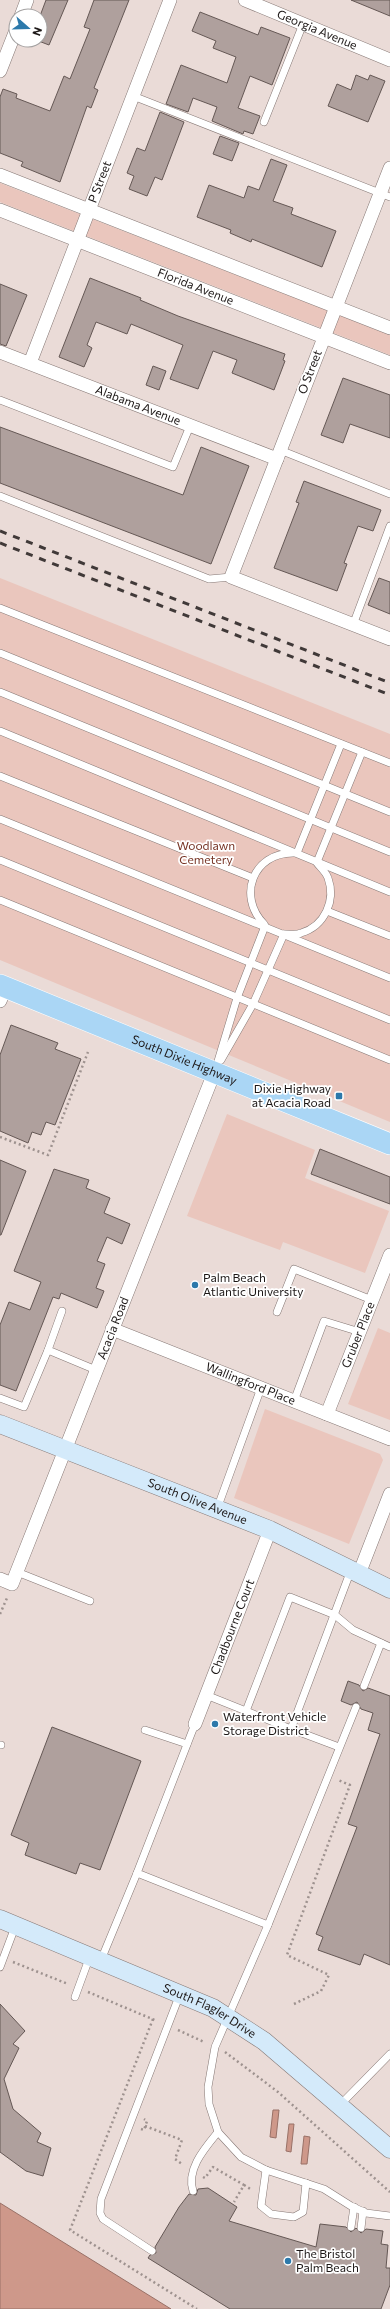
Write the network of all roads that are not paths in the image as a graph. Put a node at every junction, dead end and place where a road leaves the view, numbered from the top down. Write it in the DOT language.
graph roads {
  1 [pos="170,0"];
  2 [pos="248,1"];
  3 [pos="303,24"];
  4 [pos="9,48"];
  5 [pos="390,60"];
  6 [pos="0,71"];
  7 [pos="133,96"];
  8 [pos="264,122"];
  9 [pos="390,168"];
  10 [pos="0,175"];
  11 [pos="385,195"];
  12 [pos="0,210"];
  13 [pos="89,210"];
  14 [pos="77,240"];
  15 [pos="336,307"];
  16 [pos="390,328"];
  17 [pos="323,336"];
  18 [pos="0,352"];
  19 [pos="30,363"];
  20 [pos="390,363"];
  21 [pos="0,400"];
  22 [pos="190,426"];
  23 [pos="278,455"];
  24 [pos="390,494"];
  25 [pos="0,496"];
  26 [pos="390,526"];
  27 [pos="231,577"];
  28 [pos="0,608"];
  29 [pos="353,625"];
  30 [pos="390,639"];
  31 [pos="0,653"];
  32 [pos="0,692"];
  33 [pos="0,731"];
  34 [pos="341,744"];
  35 [pos="362,752"];
  36 [pos="390,763"];
  37 [pos="0,776"];
  38 [pos="324,785"];
  39 [pos="345,794"];
  40 [pos="390,812"];
  41 [pos="311,818"];
  42 [pos="0,820"];
  43 [pos="331,828"];
  44 [pos="390,852"];
  45 [pos="297,853"];
  46 [pos="0,860"];
  47 [pos="317,862"];
  48 [pos="253,878"];
  49 [pos="390,892"];
  50 [pos="0,900"];
  51 [pos="328,911"];
  52 [pos="266,926"];
  53 [pos="284,934"];
  54 [pos="390,936"];
  55 [pos="251,961"];
  56 [pos="270,970"];
  57 [pos="390,978"];
  58 [pos="2,991"];
  59 [pos="237,998"];
  60 [pos="253,1004"];
  61 [pos="390,1020"];
  62 [pos="390,1060"];
  63 [pos="214,1073"];
  64 [pos="390,1144"];
  65 [pos="390,1255"];
  66 [pos="372,1300"];
  67 [pos="62,1311"];
  68 [pos="277,1312"];
  69 [pos="112,1329"];
  70 [pos="360,1332"];
  71 [pos="48,1350"];
  72 [pos="96,1370"];
  73 [pos="261,1388"];
  74 [pos="0,1398"];
  75 [pos="294,1401"];
  76 [pos="327,1414"];
  77 [pos="0,1424"];
  78 [pos="390,1439"];
  79 [pos="65,1449"];
  80 [pos="390,1494"];
  81 [pos="217,1509"];
  82 [pos="270,1530"];
  83 [pos="355,1572"];
  84 [pos="15,1578"];
  85 [pos="0,1579"];
  86 [pos="390,1589"];
  87 [pos="90,1601"];
  88 [pos="335,1615"];
  89 [pos="381,1643"];
  90 [pos="390,1646"];
  91 [pos="364,1686"];
  92 [pos="206,1695"];
  93 [pos="356,1707"];
  94 [pos="246,1711"];
  95 [pos="195,1724"];
  96 [pos="291,1729"];
  97 [pos="146,1730"];
  98 [pos="187,1744"];
  99 [pos="339,1747"];
  100 [pos="137,1873"];
  101 [pos="8,1922"];
  102 [pos="268,1925"];
  103 [pos="95,1958"];
  104 [pos="0,1968"];
  105 [pos="180,1994"];
  106 [pos="75,1997"];
  107 [pos="228,2018"];
  108 [pos="390,2054"];
  109 [pos="340,2106"];
  110 [pos="218,2132"];
  111 [pos="390,2148"];
  112 [pos="266,2170"];
  113 [pos="306,2183"];
  114 [pos="193,2191"];
  115 [pos="354,2207"];
  116 [pos="363,2211"];
  117 [pos="390,2216"];
  118 [pos="351,2227"];
  119 [pos="361,2228"];
  120 [pos="152,2251"];
  1 -- 7 [label="street, P Street"];
  2 -- 3 [label="street, Georgia Avenue"];
  3 -- 5 [label="street, Georgia Avenue"];
  3 -- 8 [label="lane"];
  4 -- 6 [label="street"];
  7 -- 11 [label="lane"];
  7 -- 13 [label="street, P Street"];
  9 -- 11 [label="street, O Street"];
  10 -- 13 [label="street"];
  11 -- 15 [label="street, O Street"];
  12 -- 14 [label="street, Florida Avenue"];
  13 -- 14 [label="street, P Street"];
  13 -- 15 [label="street"];
  14 -- 17 [label="street, Florida Avenue"];
  14 -- 19 [label="street, P Street"];
  15 -- 16 [label="street"];
  15 -- 17 [label="street, O Street"];
  17 -- 20 [label="street, Florida Avenue"];
  17 -- 23 [label="street, O Street"];
  18 -- 19 [label="street, Alabama Avenue"];
  19 -- 22 [label="street, Alabama Avenue"];
  21 -- 22 [label="lane"];
  22 -- 23 [label="street, Alabama Avenue"];
  23 -- 24 [label="lane"];
  23 -- 27 [label="street, O Street"];
  25 -- 27 [label="lane"];
  26 -- 29 [label="lane"];
  27 -- 29 [label="street"];
  28 -- 34 [label="lane"];
  29 -- 30 [label="street"];
  31 -- 38 [label="lane"];
  32 -- 41 [label="lane"];
  33 -- 45 [label="lane"];
  34 -- 35 [label="lane"];
  34 -- 38 [label="lane"];
  35 -- 36 [label="lane"];
  35 -- 39 [label="lane"];
  37 -- 48 [label="lane"];
  38 -- 39 [label="lane"];
  38 -- 41 [label="lane"];
  39 -- 40 [label="lane"];
  39 -- 43 [label="lane"];
  41 -- 43 [label="lane"];
  41 -- 45 [label="lane"];
  42 -- 52 [label="lane"];
  43 -- 44 [label="lane"];
  43 -- 47 [label="lane"];
  45 -- 47 [label="lane"];
  45 -- 48 [label="lane"];
  46 -- 55 [label="lane"];
  47 -- 49 [label="lane"];
  47 -- 51 [label="lane"];
  48 -- 52 [label="lane"];
  50 -- 59 [label="lane"];
  51 -- 53 [label="lane"];
  51 -- 54 [label="lane"];
  52 -- 53 [label="lane"];
  52 -- 55 [label="lane"];
  53 -- 56 [label="lane"];
  53 -- 57 [label="lane"];
  55 -- 56 [label="lane"];
  55 -- 59 [label="lane"];
  56 -- 60 [label="lane"];
  56 -- 61 [label="lane"];
  58 -- 63 [label="main road, South Dixie Highway"];
  59 -- 60 [label="lane"];
  59 -- 63 [label="lane"];
  60 -- 62 [label="lane"];
  60 -- 63 [label="lane"];
  63 -- 64 [label="main road, South Dixie Highway"];
  63 -- 69 [label="street, Acacia Road"];
  65 -- 66 [label="street, Gruber Place"];
  66 -- 68 [label="lane"];
  66 -- 70 [label="street, Gruber Place"];
  67 -- 71 [label="lane"];
  69 -- 72 [label="street, Acacia Road"];
  69 -- 73 [label="street, Wallingford Place"];
  70 -- 75 [label="lane"];
  70 -- 76 [label="street, Gruber Place"];
  71 -- 72 [label="lane"];
  71 -- 74 [label="lane"];
  72 -- 79 [label="street, Acacia Road"];
  73 -- 75 [label="street, Wallingford Place"];
  73 -- 81 [label="lane"];
  75 -- 76 [label="street, Wallingford Place"];
  76 -- 78 [label="street, Wallingford Place"];
  77 -- 79 [label="street, South Olive Avenue"];
  79 -- 81 [label="street, South Olive Avenue"];
  79 -- 84 [label="street, Acacia Road"];
  80 -- 83 [label="street"];
  81 -- 82 [label="street, South Olive Avenue"];
  82 -- 83 [label="street, South Olive Avenue"];
  82 -- 92 [label="street, Chadbourne Court"];
  83 -- 86 [label="street, South Olive Avenue"];
  83 -- 88 [label="lane"];
  84 -- 85 [label="street"];
  84 -- 87 [label="lane"];
  88 -- 89 [label="lane"];
  88 -- 94 [label="lane"];
  88 -- 96 [label="lane"];
  89 -- 90 [label="lane"];
  89 -- 91 [label="lane"];
  92 -- 94 [label="lane"];
  92 -- 95 [label="street, Chadbourne Court"];
  93 -- 99 [label="lane"];
  94 -- 96 [label="lane"];
  95 -- 98 [label="lane"];
  96 -- 99 [label="lane"];
  97 -- 98 [label="lane"];
  98 -- 100 [label="lane"];
  99 -- 102 [label="lane"];
  100 -- 102 [label="lane"];
  100 -- 103 [label="lane"];
  101 -- 103 [label="street, South Flagler Drive"];
  101 -- 104 [label="lane"];
  102 -- 107 [label="lane"];
  103 -- 105 [label="street, South Flagler Drive"];
  103 -- 106 [label="lane"];
  105 -- 107 [label="street, South Flagler Drive"];
  105 -- 120 [label="lane"];
  107 -- 109 [label="street, South Flagler Drive"];
  107 -- 110 [label="lane"];
  108 -- 109 [label="lane"];
  109 -- 111 [label="street, South Flagler Drive"];
  110 -- 112 [label="lane"];
  110 -- 114 [label="lane"];
  112 -- 113 [label="lane"];
  112 -- 113 [label="lane"];
  113 -- 115 [label="lane"];
  115 -- 116 [label="lane"];
  115 -- 118 [label="lane"];
  116 -- 117 [label="lane"];
  116 -- 119 [label="lane"];
}
